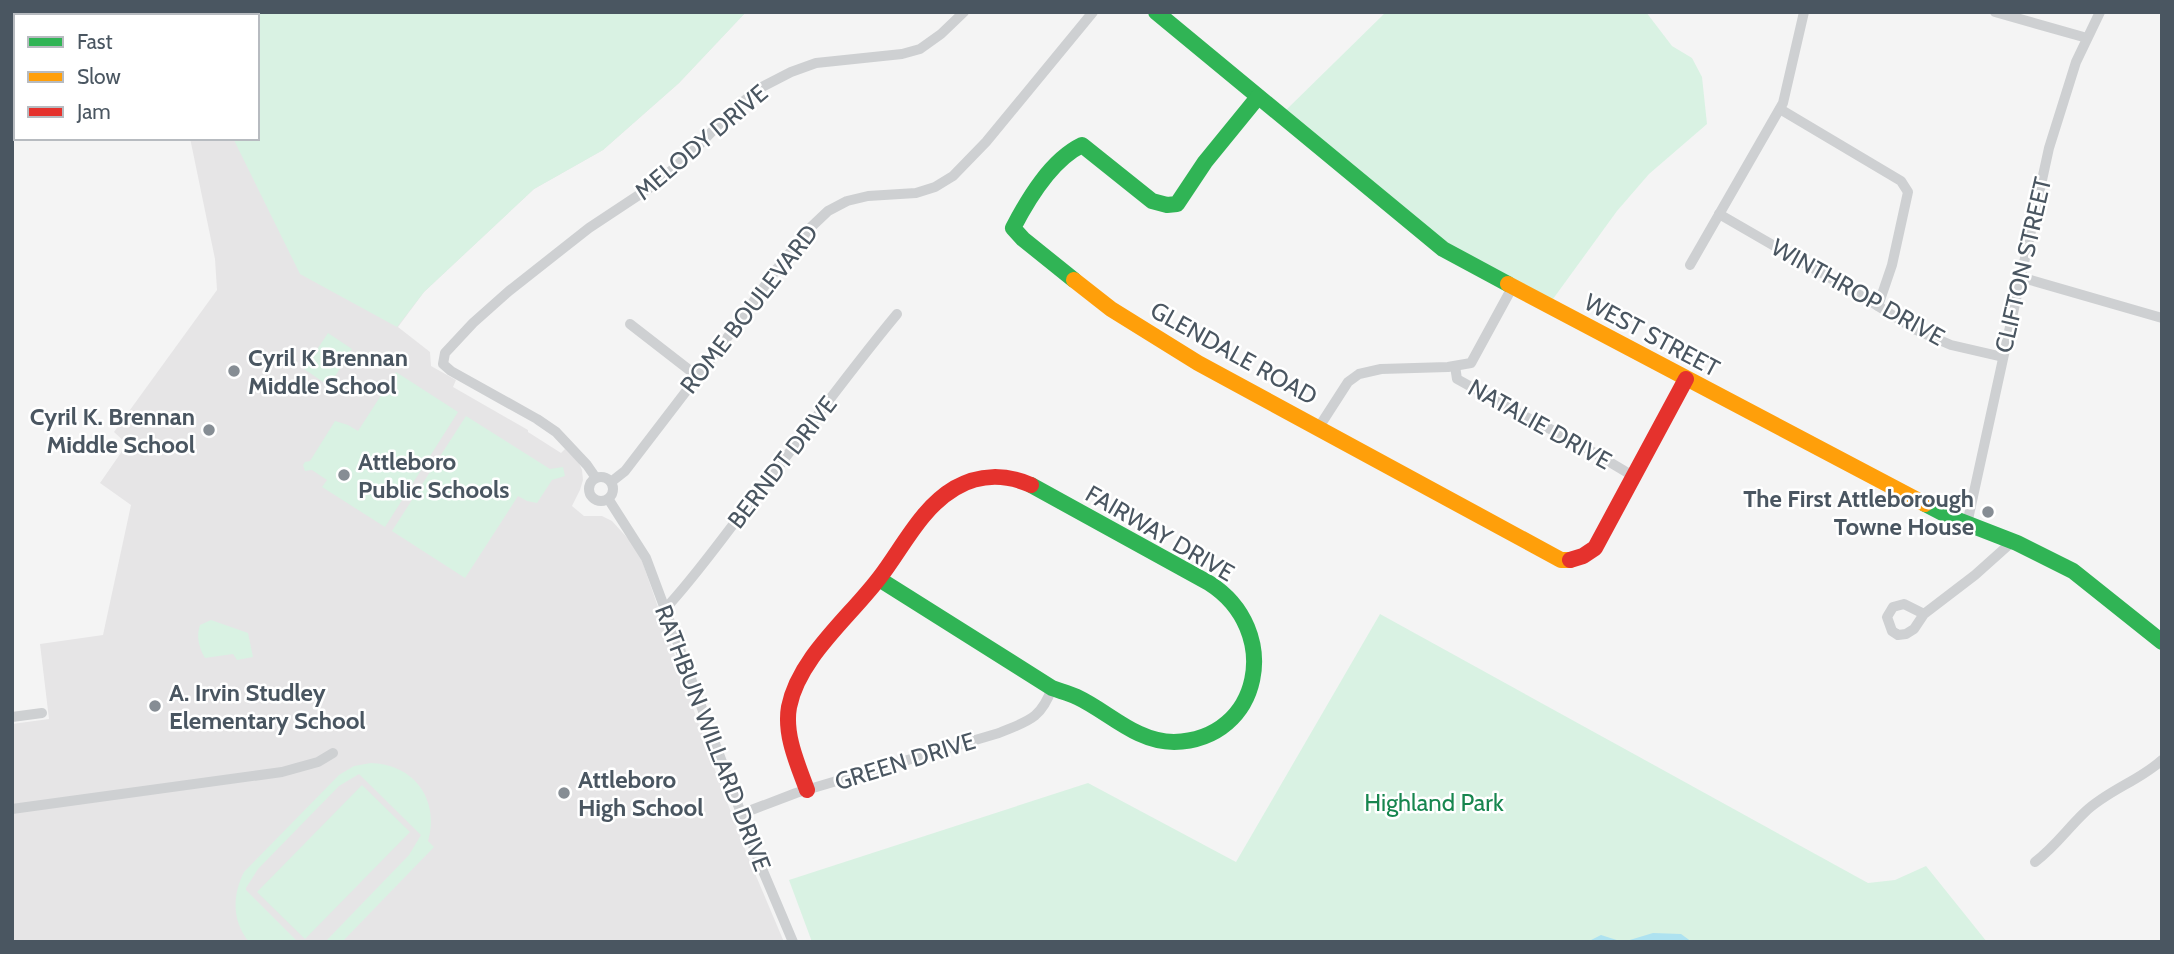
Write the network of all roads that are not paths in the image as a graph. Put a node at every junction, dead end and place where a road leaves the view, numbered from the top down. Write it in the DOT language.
graph roads {
  1 [pos="964,12"];
  2 [pos="1093,12"];
  3 [pos="1156,12"];
  4 [pos="1804,12"];
  5 [pos="1995,12"];
  6 [pos="2100,12"];
  7 [pos="2087,38"];
  8 [pos="1258,97"];
  9 [pos="1780,109"];
  10 [pos="1719,214"];
  11 [pos="1690,265"];
  12 [pos="2020,276"];
  13 [pos="1513,286"];
  14 [pos="1878,306"];
  15 [pos="897,314"];
  16 [pos="2162,318"];
  17 [pos="630,324"];
  18 [pos="2003,357"];
  19 [pos="1455,366"];
  20 [pos="697,376"];
  21 [pos="1686,379"];
  22 [pos="1318,427"];
  23 [pos="1633,476"];
  24 [pos="596,478"];
  25 [pos="611,482"];
  26 [pos="609,500"];
  27 [pos="1967,524"];
  28 [pos="2013,541"];
  29 [pos="879,579"];
  30 [pos="665,609"];
  31 [pos="1924,614"];
  32 [pos="2162,642"];
  33 [pos="1052,688"];
  34 [pos="42,713"];
  35 [pos="12,717"];
  36 [pos="333,753"];
  37 [pos="2162,761"];
  38 [pos="807,790"];
  39 [pos="12,809"];
  40 [pos="741,814"];
  41 [pos="2035,862"];
  42 [pos="793,942"];
  1 -- 24 [label="street, MELODY DRIVE"];
  2 -- 20 [label="street, ROME BOULEVARD"];
  3 -- 8 [label="street, WEST STREET"];
  4 -- 9 [label="street"];
  5 -- 7 [label="street"];
  6 -- 7 [label="street, CLIFTON STREET"];
  7 -- 12 [label="street, CLIFTON STREET"];
  8 -- 13 [label="street, WEST STREET"];
  8 -- 22 [label="street, GLENDALE ROAD"];
  9 -- 10 [label="street"];
  9 -- 14 [label="street"];
  10 -- 11 [label="street"];
  10 -- 14 [label="street, WINTHROP DRIVE"];
  12 -- 16 [label="street"];
  12 -- 18 [label="street, CLIFTON STREET"];
  13 -- 19 [label="street"];
  13 -- 21 [label="street, WEST STREET"];
  14 -- 18 [label="street, WINTHROP DRIVE"];
  15 -- 30 [label="street, BERNDT DRIVE"];
  17 -- 20 [label="street"];
  18 -- 27 [label="street, CLIFTON STREET"];
  19 -- 22 [label="street"];
  19 -- 23 [label="street, NATALIE DRIVE"];
  20 -- 25 [label="street, ROME BOULEVARD"];
  21 -- 23 [label="street, GLENDALE ROAD"];
  21 -- 27 [label="street, WEST STREET"];
  22 -- 23 [label="street, GLENDALE ROAD"];
  24 -- 25 [label="street"];
  24 -- 26 [label="street, RATHBUN WILLARD DRIVE"];
  25 -- 26 [label="street"];
  26 -- 30 [label="street, RATHBUN WILLARD DRIVE"];
  27 -- 28 [label="street, WEST STREET"];
  28 -- 31 [label="street"];
  28 -- 32 [label="street, WEST STREET"];
  29 -- 33 [label="street, FAIRWAY DRIVE"];
  29 -- 33 [label="street, FAIRWAY DRIVE"];
  29 -- 38 [label="street, FAIRWAY DRIVE"];
  30 -- 40 [label="street, RATHBUN WILLARD DRIVE"];
  33 -- 38 [label="street, GREEN DRIVE"];
  34 -- 35 [label="street"];
  36 -- 39 [label="street"];
  37 -- 41 [label="street"];
  38 -- 40 [label="street, GREEN DRIVE"];
  40 -- 42 [label="street, RATHBUN WILLARD DRIVE"];
}
